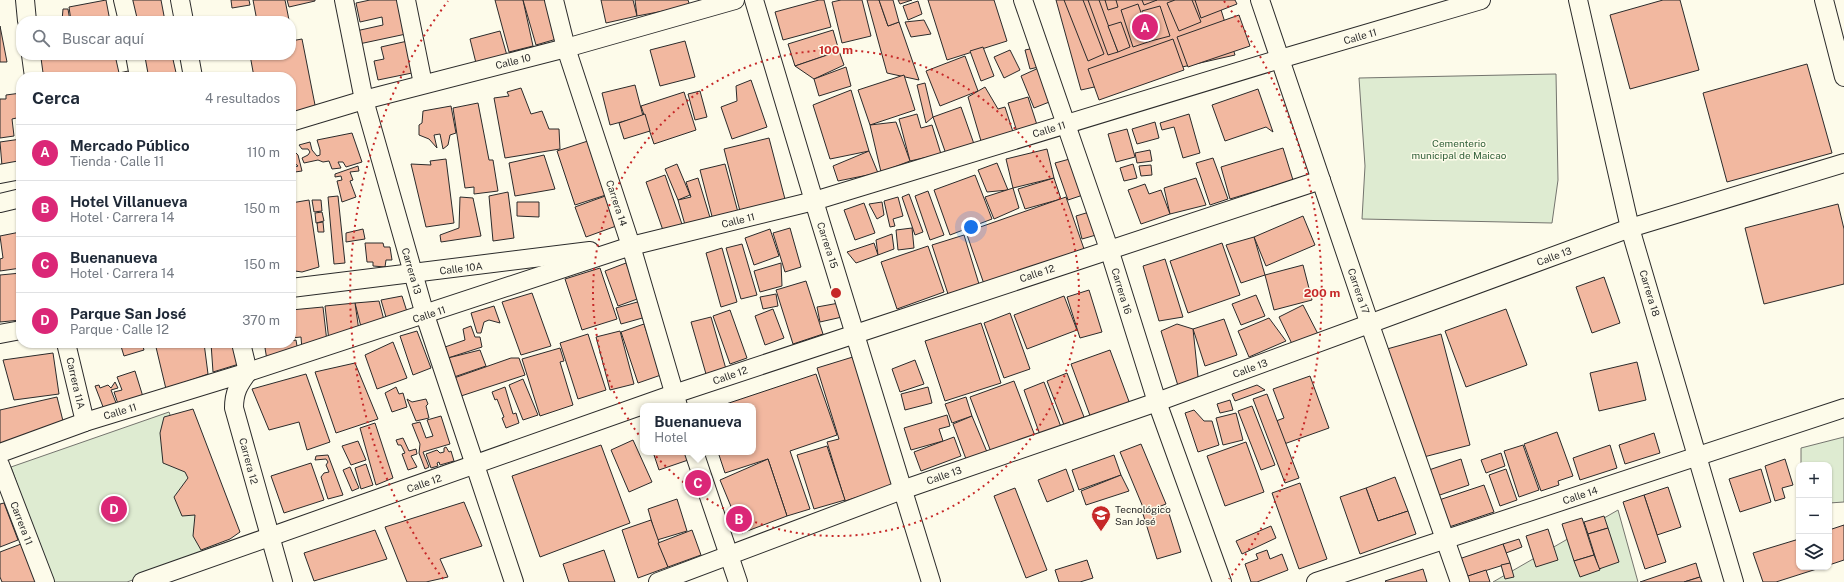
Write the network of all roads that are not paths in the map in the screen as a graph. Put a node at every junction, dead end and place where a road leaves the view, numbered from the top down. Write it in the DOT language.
graph roads {
  1 [pos="25,0"];
  2 [pos="123,0"];
  3 [pos="180,0"];
  4 [pos="344,0"];
  5 [pos="406,0"];
  6 [pos="554,0"];
  7 [pos="735,0"];
  8 [pos="754,0"];
  9 [pos="1023,0"];
  10 [pos="1260,0"];
  11 [pos="1481,0"];
  12 [pos="1578,0"];
  13 [pos="1824,0"];
  14 [pos="27,16"];
  15 [pos="127,16"];
  16 [pos="183,16"];
  17 [pos="566,48"];
  18 [pos="1280,59"];
  19 [pos="32,60"];
  20 [pos="136,60"];
  21 [pos="190,60"];
  22 [pos="33,72"];
  23 [pos="139,72"];
  24 [pos="192,72"];
  25 [pos="1844,77"];
  26 [pos="423,84"];
  27 [pos="364,100"];
  28 [pos="296,120"];
  29 [pos="1066,124"];
  30 [pos="1844,163"];
  31 [pos="16,171"];
  32 [pos="0,174"];
  33 [pos="1321,180"];
  34 [pos="16,199"];
  35 [pos="814,201"];
  36 [pos="0,203"];
  37 [pos="1630,228"];
  38 [pos="631,246"];
  39 [pos="1109,249"];
  40 [pos="413,274"];
  41 [pos="296,287"];
  42 [pos="425,315"];
  43 [pos="1370,325"];
  44 [pos="16,331"];
  45 [pos="856,333"];
  46 [pos="0,334"];
  47 [pos="67,348"];
  48 [pos="242,348"];
  49 [pos="248,372"];
  50 [pos="676,400"];
  51 [pos="1156,402"];
  52 [pos="1844,408"];
  53 [pos="640,412"];
  54 [pos="85,422"];
  55 [pos="0,453"];
  56 [pos="695,455"];
  57 [pos="1699,456"];
  58 [pos="0,465"];
  59 [pos="475,466"];
  60 [pos="902,490"];
  61 [pos="270,537"];
  62 [pos="1444,540"];
  63 [pos="730,555"];
  64 [pos="45,582"];
  65 [pos="142,582"];
  66 [pos="283,582"];
  67 [pos="514,582"];
  68 [pos="658,582"];
  69 [pos="738,582"];
  70 [pos="931,582"];
  71 [pos="1222,582"];
  72 [pos="1316,582"];
  73 [pos="1460,582"];
  74 [pos="1734,582"];
  1 -- 14 [label="street"];
  2 -- 15 [label="street"];
  3 -- 16 [label="street"];
  4 -- 27 [label="street, Carrera 13"];
  5 -- 26 [label="street"];
  6 -- 17 [label="street, Carrera 14"];
  7 -- 17 [label="street, Calle 10"];
  8 -- 35 [label="street, Carrera 15"];
  9 -- 29 [label="street, Carrera 16"];
  10 -- 18 [label="street, Carrera 17"];
  11 -- 18 [label="street, Calle 11"];
  12 -- 37 [label="street, Carrera 18"];
  13 -- 25 [label="street"];
  17 -- 26 [label="street, Calle 10"];
  17 -- 38 [label="street, Carrera 14"];
  18 -- 29 [label="street, Calle 11"];
  18 -- 33 [label="street, Carrera 17"];
  19 -- 22 [label="street"];
  20 -- 23 [label="street"];
  21 -- 24 [label="street"];
  26 -- 27 [label="street, Calle 10"];
  27 -- 28 [label="street, Calle 10"];
  27 -- 40 [label="street, Carrera 13"];
  29 -- 35 [label="street, Calle 11"];
  29 -- 39 [label="street, Carrera 16"];
  30 -- 37 [label="street, Calle 13"];
  31 -- 32 [label="street"];
  33 -- 39 [label="street, Calle 12"];
  33 -- 43 [label="street, Carrera 17"];
  34 -- 36 [label="street"];
  35 -- 38 [label="street, Calle 11"];
  35 -- 45 [label="street, Carrera 15"];
  37 -- 43 [label="street, Calle 13"];
  37 -- 57 [label="street, Carrera 18"];
  38 -- 40 [label="street, Calle 10A"];
  38 -- 42 [label="street, Calle 11"];
  38 -- 50 [label="street, Carrera 14"];
  39 -- 45 [label="street, Calle 12"];
  39 -- 51 [label="street, Carrera 16"];
  40 -- 41 [label="street, Calle 10A"];
  40 -- 42 [label="street, Carrera 13"];
  42 -- 49 [label="street, Calle 11"];
  42 -- 59 [label="street, Carrera 13"];
  43 -- 51 [label="street, Calle 13"];
  43 -- 62 [label="street, Carrera 17"];
  44 -- 46 [label="street"];
  45 -- 50 [label="street, Calle 12"];
  45 -- 60 [label="street, Carrera 15"];
  47 -- 54 [label="street, Carrera 11A"];
  48 -- 49 [label="street"];
  49 -- 54 [label="street, Calle 11"];
  49 -- 61 [label="street, Carrera 12"];
  51 -- 60 [label="street, Calle 13"];
  51 -- 71 [label="street, Carrera 16"];
  52 -- 57 [label="street, Calle 14"];
  53 -- 59 [label="street, Calle 12"];
  54 -- 55 [label="street, Calle 11"];
  56 -- 63 [label="street"];
  57 -- 62 [label="street, Calle 14"];
  57 -- 74 [label="street, Carrera 18"];
  58 -- 64 [label="street, Carrera 11"];
  59 -- 61 [label="street, Calle 12"];
  59 -- 67 [label="street, Carrera 13"];
  60 -- 63 [label="street, Calle 13"];
  60 -- 70 [label="street, Carrera 15"];
  61 -- 65 [label="street, Calle 12"];
  61 -- 66 [label="street, Carrera 12"];
  62 -- 72 [label="street, Calle 14"];
  62 -- 73 [label="street, Carrera 17"];
  63 -- 68 [label="street, Calle 13"];
  63 -- 69 [label="street"];
}
